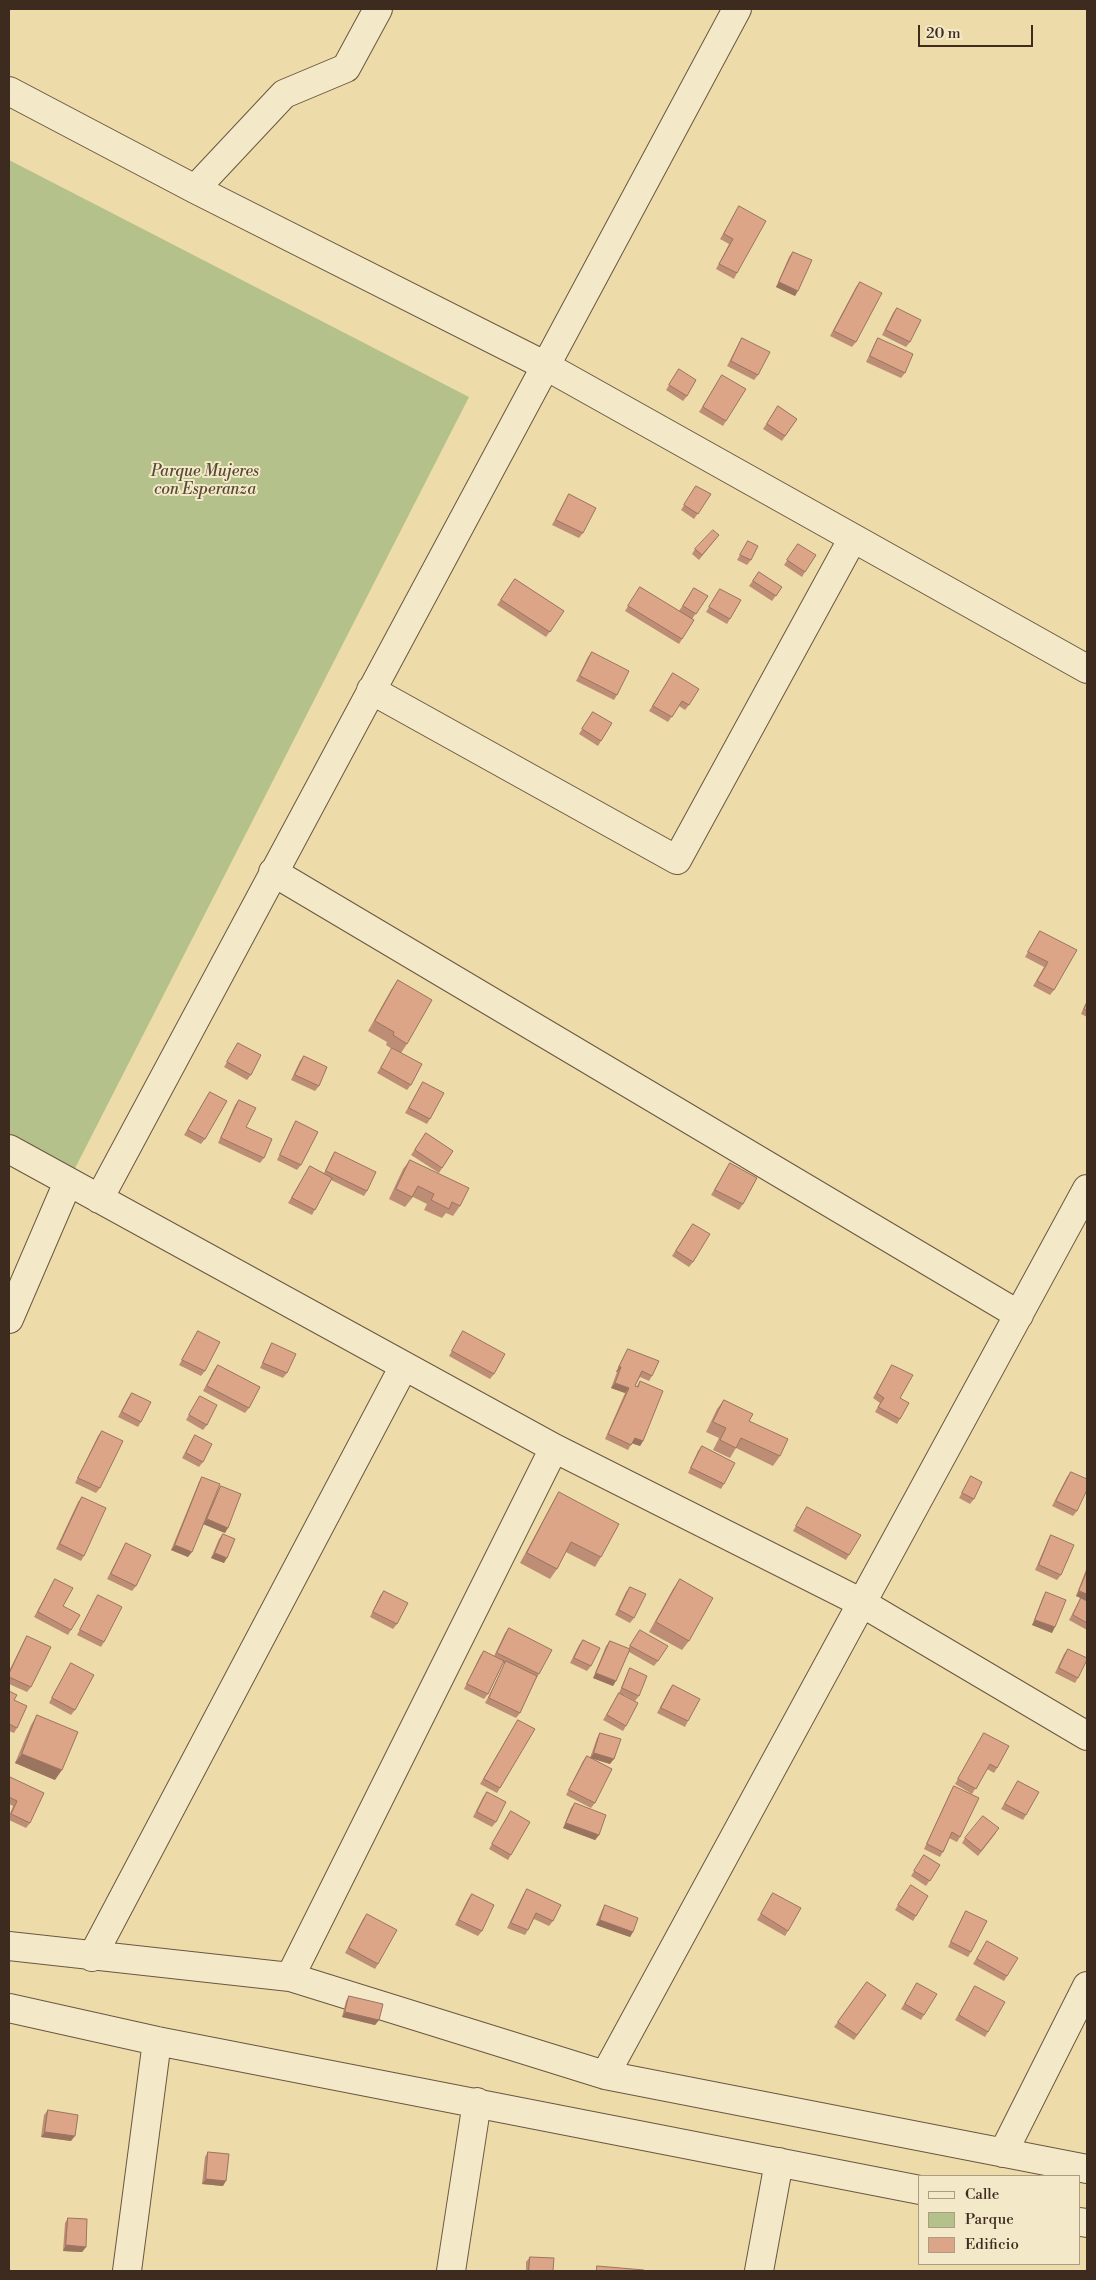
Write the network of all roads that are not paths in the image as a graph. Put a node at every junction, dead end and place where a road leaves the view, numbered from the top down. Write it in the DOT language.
graph roads {
  1 [pos="378,9"];
  2 [pos="737,9"];
  3 [pos="9,90"];
  4 [pos="195,189"];
  5 [pos="546,366"];
  6 [pos="853,538"];
  7 [pos="1087,669"];
  8 [pos="371,690"];
  9 [pos="273,872"];
  10 [pos="9,1149"];
  11 [pos="68,1182"];
  12 [pos="1087,1189"];
  13 [pos="99,1198"];
  14 [pos="1019,1315"];
  15 [pos="9,1319"];
  16 [pos="404,1366"];
  17 [pos="554,1448"];
  18 [pos="862,1603"];
  19 [pos="1087,1736"];
  20 [pos="9,1946"];
  21 [pos="92,1957"];
  22 [pos="290,1978"];
  23 [pos="1087,1986"];
  24 [pos="9,2008"];
  25 [pos="157,2041"];
  26 [pos="605,2075"];
  27 [pos="477,2102"];
  28 [pos="1003,2152"];
  29 [pos="779,2162"];
  30 [pos="1087,2169"];
  31 [pos="918,2190"];
  32 [pos="127,2271"];
  33 [pos="452,2271"];
  34 [pos="758,2271"];
  1 -- 4 [label="street"];
  2 -- 5 [label="street"];
  3 -- 4 [label="street"];
  4 -- 5 [label="street"];
  5 -- 6 [label="street"];
  5 -- 8 [label="street"];
  6 -- 7 [label="street"];
  6 -- 8 [label="street"];
  8 -- 9 [label="street"];
  9 -- 13 [label="street"];
  9 -- 14 [label="street"];
  10 -- 11 [label="street"];
  11 -- 13 [label="street"];
  11 -- 15 [label="street"];
  12 -- 14 [label="street"];
  13 -- 16 [label="street"];
  14 -- 18 [label="street"];
  16 -- 17 [label="street"];
  16 -- 21 [label="street"];
  17 -- 18 [label="street"];
  17 -- 22 [label="street"];
  18 -- 19 [label="street"];
  18 -- 26 [label="street"];
  20 -- 21 [label="street"];
  21 -- 22 [label="street"];
  22 -- 26 [label="street"];
  23 -- 28 [label="street"];
  24 -- 25 [label="street"];
  25 -- 27 [label="street"];
  25 -- 32 [label="street"];
  26 -- 28 [label="street"];
  27 -- 29 [label="street"];
  27 -- 33 [label="street"];
  28 -- 30 [label="street"];
  29 -- 31 [label="street"];
  29 -- 34 [label="street"];
}
